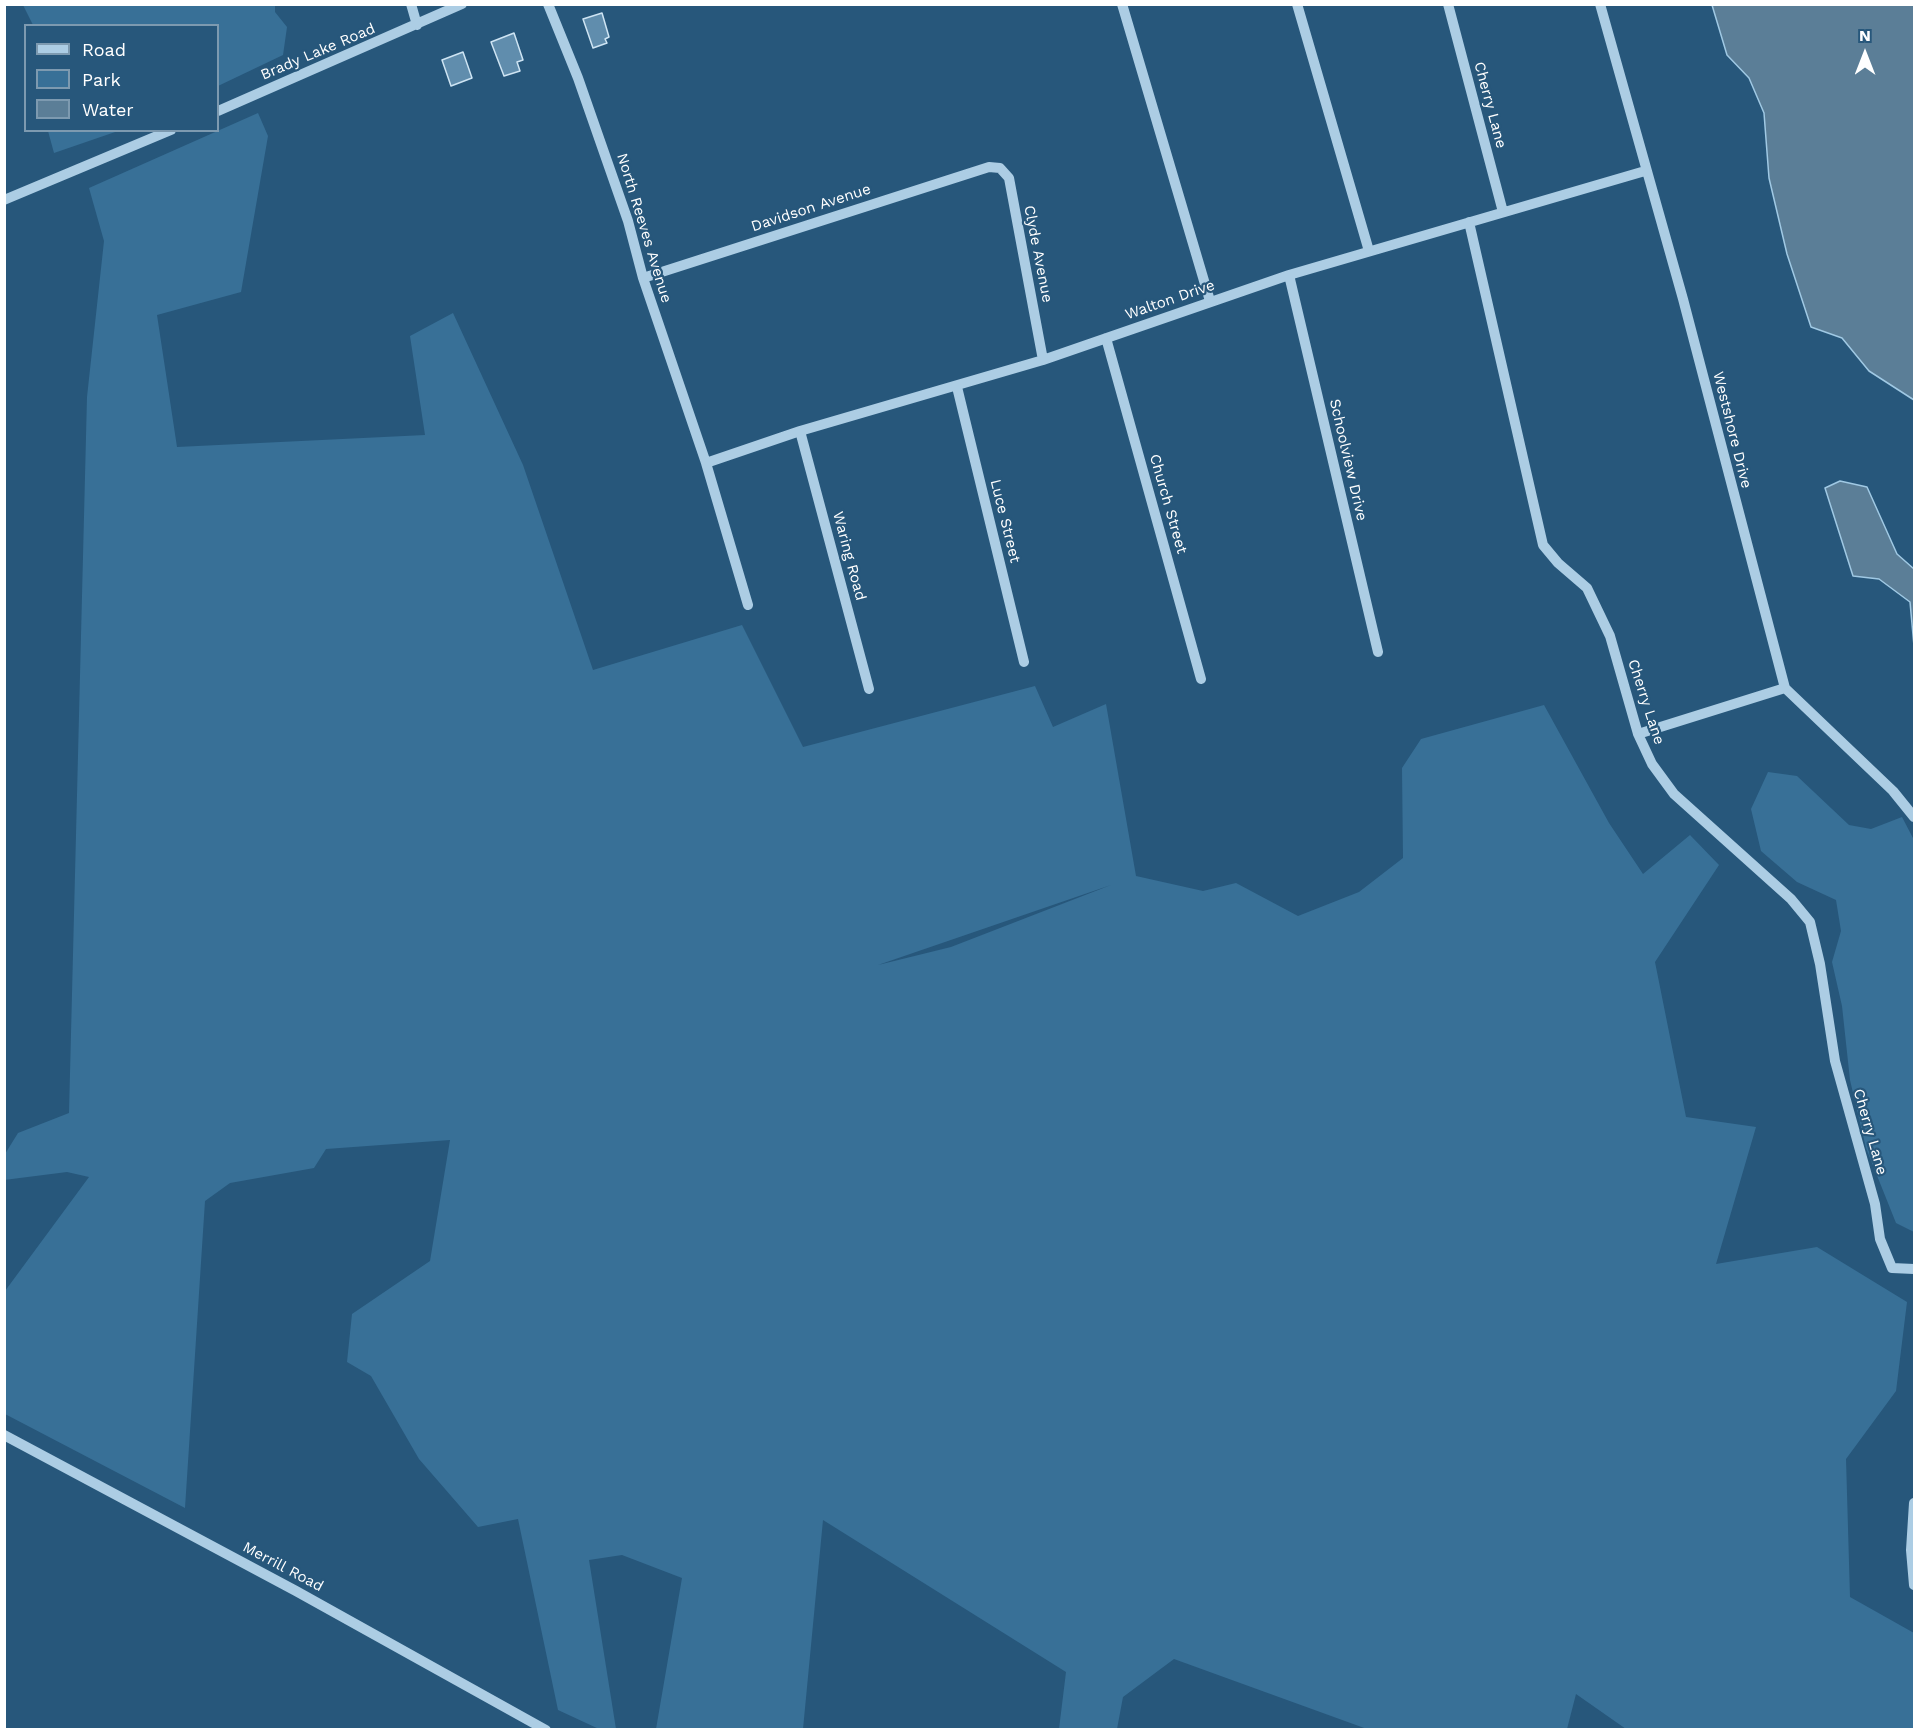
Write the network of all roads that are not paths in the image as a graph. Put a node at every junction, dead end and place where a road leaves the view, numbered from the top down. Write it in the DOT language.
graph roads {
  1 [pos="411,4"];
  2 [pos="462,4"];
  3 [pos="548,4"];
  4 [pos="1122,4"];
  5 [pos="1297,4"];
  6 [pos="1448,4"];
  7 [pos="1600,4"];
  8 [pos="417,25"];
  9 [pos="219,111"];
  10 [pos="166,132"];
  11 [pos="989,167"];
  12 [pos="1645,171"];
  13 [pos="4,200"];
  14 [pos="1503,212"];
  15 [pos="1468,222"];
  16 [pos="1369,251"];
  17 [pos="1289,275"];
  18 [pos="643,278"];
  19 [pos="1210,302"];
  20 [pos="1106,338"];
  21 [pos="1043,360"];
  22 [pos="957,387"];
  23 [pos="800,431"];
  24 [pos="706,463"];
  25 [pos="748,605"];
  26 [pos="1378,652"];
  27 [pos="1024,662"];
  28 [pos="1201,679"];
  29 [pos="1785,688"];
  30 [pos="868,689"];
  31 [pos="1638,734"];
  32 [pos="1914,817"];
  33 [pos="1914,1269"];
  34 [pos="4,1435"];
  35 [pos="1914,1503"];
  36 [pos="1914,1585"];
  37 [pos="546,1730"];
  1 -- 8 [label="street"];
  2 -- 8 [label="street, Brady Lake Road"];
  3 -- 18 [label="street, North Reeves Avenue"];
  4 -- 19 [label="street"];
  5 -- 16 [label="street"];
  6 -- 14 [label="street, Cherry Lane"];
  7 -- 12 [label="street, Westshore Drive"];
  8 -- 9 [label="street, Brady Lake Road"];
  10 -- 13 [label="street"];
  11 -- 18 [label="street, Davidson Avenue"];
  11 -- 21 [label="street, Clyde Avenue"];
  12 -- 14 [label="street, Walton Drive"];
  12 -- 29 [label="street, Westshore Drive"];
  14 -- 15 [label="street, Walton Drive"];
  15 -- 16 [label="street, Walton Drive"];
  15 -- 31 [label="street, Cherry Lane"];
  16 -- 17 [label="street, Walton Drive"];
  17 -- 19 [label="street, Walton Drive"];
  17 -- 26 [label="street, Schoolview Drive"];
  18 -- 24 [label="street, North Reeves Avenue"];
  19 -- 20 [label="street, Walton Drive"];
  20 -- 21 [label="street, Walton Drive"];
  20 -- 28 [label="street, Church Street"];
  21 -- 22 [label="street, Walton Drive"];
  22 -- 23 [label="street, Walton Drive"];
  22 -- 27 [label="street, Luce Street"];
  23 -- 24 [label="street, Walton Drive"];
  23 -- 30 [label="street, Waring Road"];
  24 -- 25 [label="street, North Reeves Avenue"];
  29 -- 31 [label="street"];
  29 -- 32 [label="street"];
  31 -- 33 [label="street, Cherry Lane"];
  34 -- 37 [label="street, Merrill Road"];
  35 -- 36 [label="street"];
}
